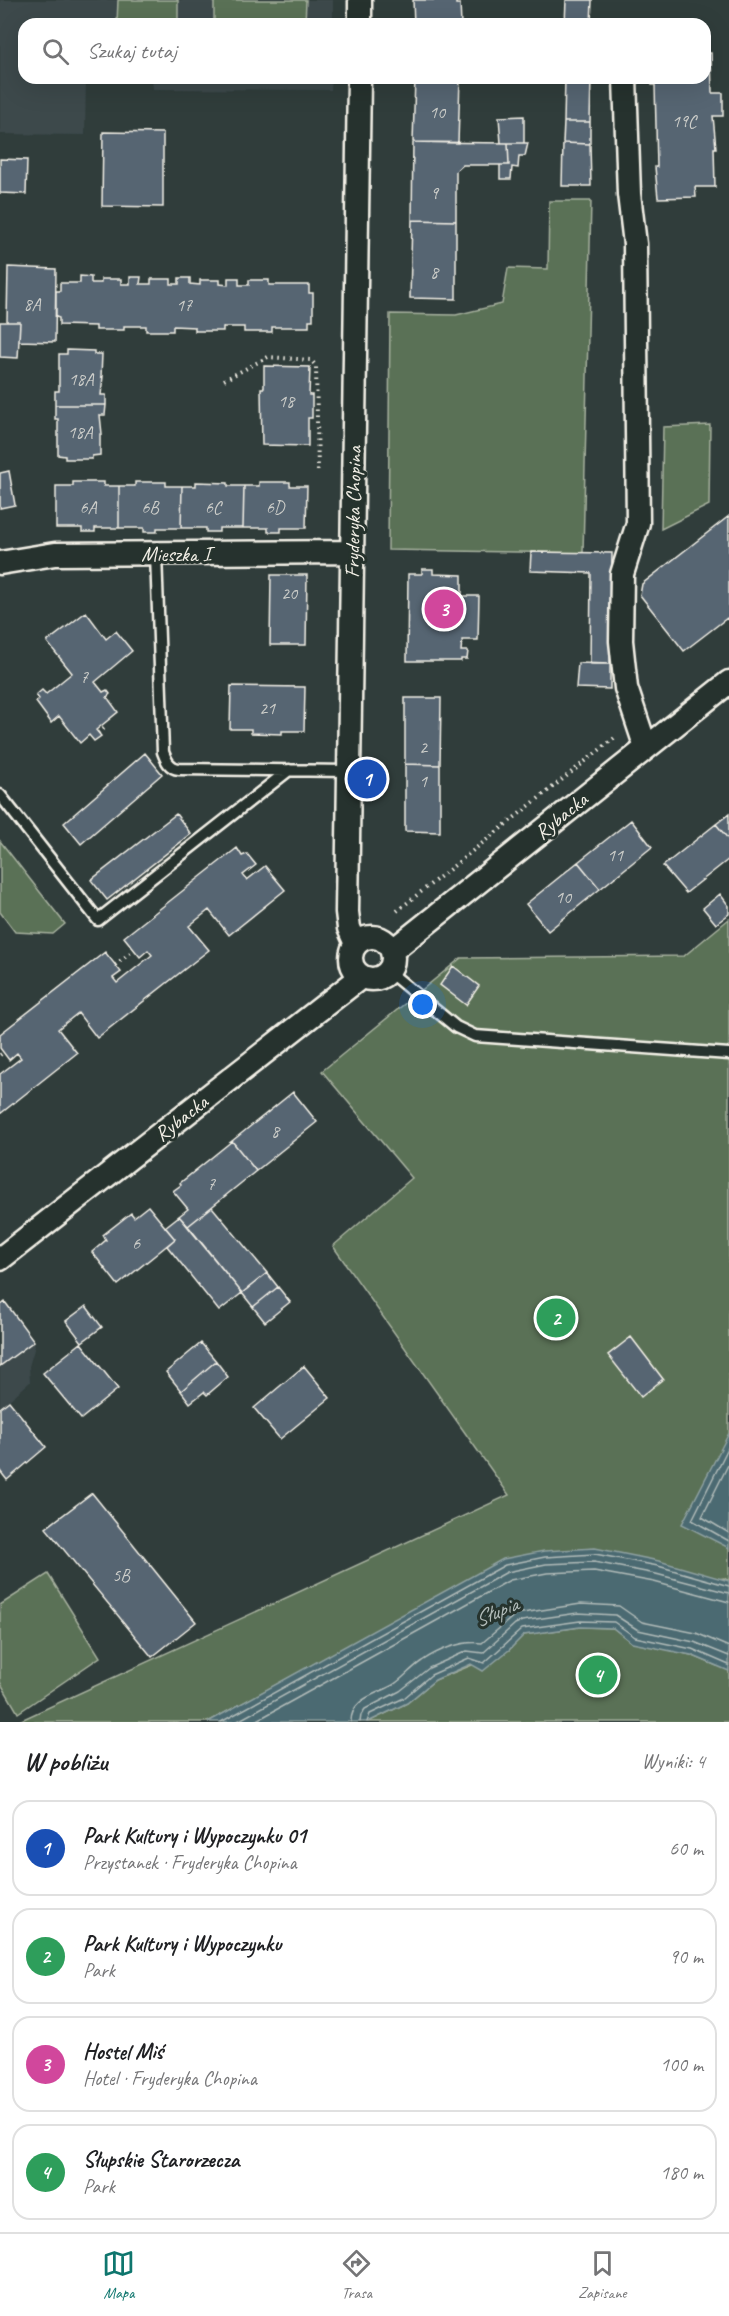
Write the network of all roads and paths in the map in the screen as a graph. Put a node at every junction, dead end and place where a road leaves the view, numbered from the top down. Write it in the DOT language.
graph roads {
  1 [pos="360,0"];
  2 [pos="360,18"];
  3 [pos="359,84"];
  4 [pos="625,84"];
  5 [pos="224,380"];
  6 [pos="318,472"];
  7 [pos="352,552"];
  8 [pos="156,554"];
  9 [pos="0,563"];
  10 [pos="729,682"];
  11 [pos="638,719"];
  12 [pos="106,727"];
  13 [pos="99,733"];
  14 [pos="646,748"];
  15 [pos="289,770"];
  16 [pos="350,771"];
  17 [pos="0,795"];
  18 [pos="397,911"];
  19 [pos="356,944"];
  20 [pos="134,950"];
  21 [pos="390,961"];
  22 [pos="115,965"];
  23 [pos="361,977"];
  24 [pos="729,1054"];
  25 [pos="0,1259"];
  1 -- 2 [label="street"];
  3 -- 7 [label="street, Fryderyka Chopina"];
  4 -- 11 [label="street"];
  5 -- 6 [label="path"];
  7 -- 8 [label="street, Mieszka I"];
  7 -- 16 [label="street, Fryderyka Chopina"];
  8 -- 9 [label="street, Mieszka I"];
  8 -- 15 [label="lane"];
  10 -- 14 [label="street, Rybacka"];
  11 -- 14 [label="street"];
  11 -- 18 [label="path"];
  12 -- 13 [label="path"];
  14 -- 21 [label="street, Rybacka"];
  15 -- 16 [label="lane"];
  15 -- 17 [label="lane"];
  16 -- 19 [label="street, Fryderyka Chopina"];
  19 -- 21 [label="street"];
  19 -- 23 [label="street"];
  20 -- 22 [label="path"];
  21 -- 23 [label="street"];
  21 -- 24 [label="lane"];
  23 -- 25 [label="street, Rybacka"];
}
